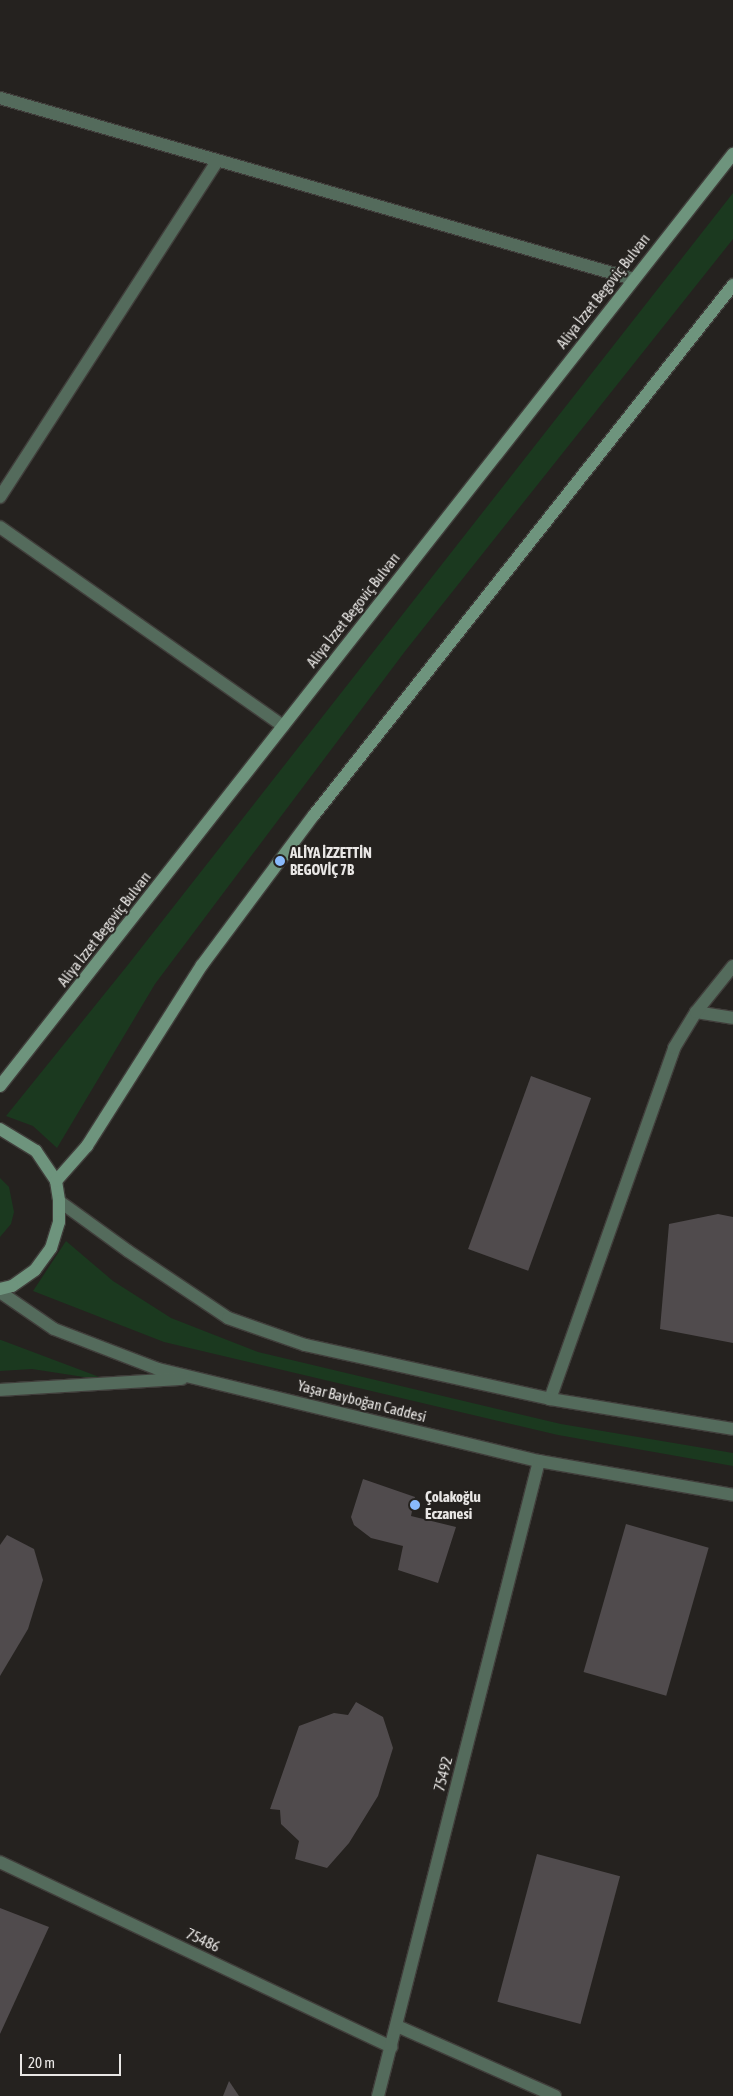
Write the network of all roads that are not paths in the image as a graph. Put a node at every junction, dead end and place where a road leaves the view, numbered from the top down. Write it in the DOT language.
graph roads {
  1 [pos="0,98"];
  2 [pos="733,154"];
  3 [pos="217,160"];
  4 [pos="633,279"];
  5 [pos="733,285"];
  6 [pos="0,496"];
  7 [pos="0,527"];
  8 [pos="283,726"];
  9 [pos="733,966"];
  10 [pos="696,1012"];
  11 [pos="733,1018"];
  12 [pos="0,1086"];
  13 [pos="0,1129"];
  14 [pos="56,1181"];
  15 [pos="59,1201"];
  16 [pos="0,1290"];
  17 [pos="197,1379"];
  18 [pos="0,1390"];
  19 [pos="550,1399"];
  20 [pos="733,1429"];
  21 [pos="539,1461"];
  22 [pos="733,1495"];
  23 [pos="0,1862"];
  24 [pos="397,2026"];
  25 [pos="392,2047"];
  26 [pos="378,2096"];
  27 [pos="555,2096"];
  1 -- 3 [label="street"];
  2 -- 4 [label="main road, Aliya İzzet Begoviç Bulvarı"];
  3 -- 4 [label="street"];
  3 -- 6 [label="street"];
  4 -- 8 [label="main road, Aliya İzzet Begoviç Bulvarı"];
  5 -- 14 [label="main road"];
  7 -- 8 [label="street"];
  8 -- 12 [label="main road, Aliya İzzet Begoviç Bulvarı"];
  9 -- 10 [label="street"];
  10 -- 11 [label="street"];
  10 -- 19 [label="street"];
  13 -- 14 [label="main road"];
  14 -- 15 [label="main road"];
  15 -- 16 [label="main road"];
  15 -- 19 [label="street"];
  16 -- 17 [label="street, Yaşar Bayboğan Caddesi"];
  17 -- 18 [label="street"];
  17 -- 21 [label="street, Yaşar Bayboğan Caddesi"];
  19 -- 20 [label="street"];
  21 -- 22 [label="street, Yaşar Bayboğan Caddesi"];
  21 -- 24 [label="street, 75492"];
  23 -- 25 [label="street, 75486"];
  24 -- 25 [label="street, 75492"];
  24 -- 27 [label="street"];
  25 -- 26 [label="street, 75492"];
}
